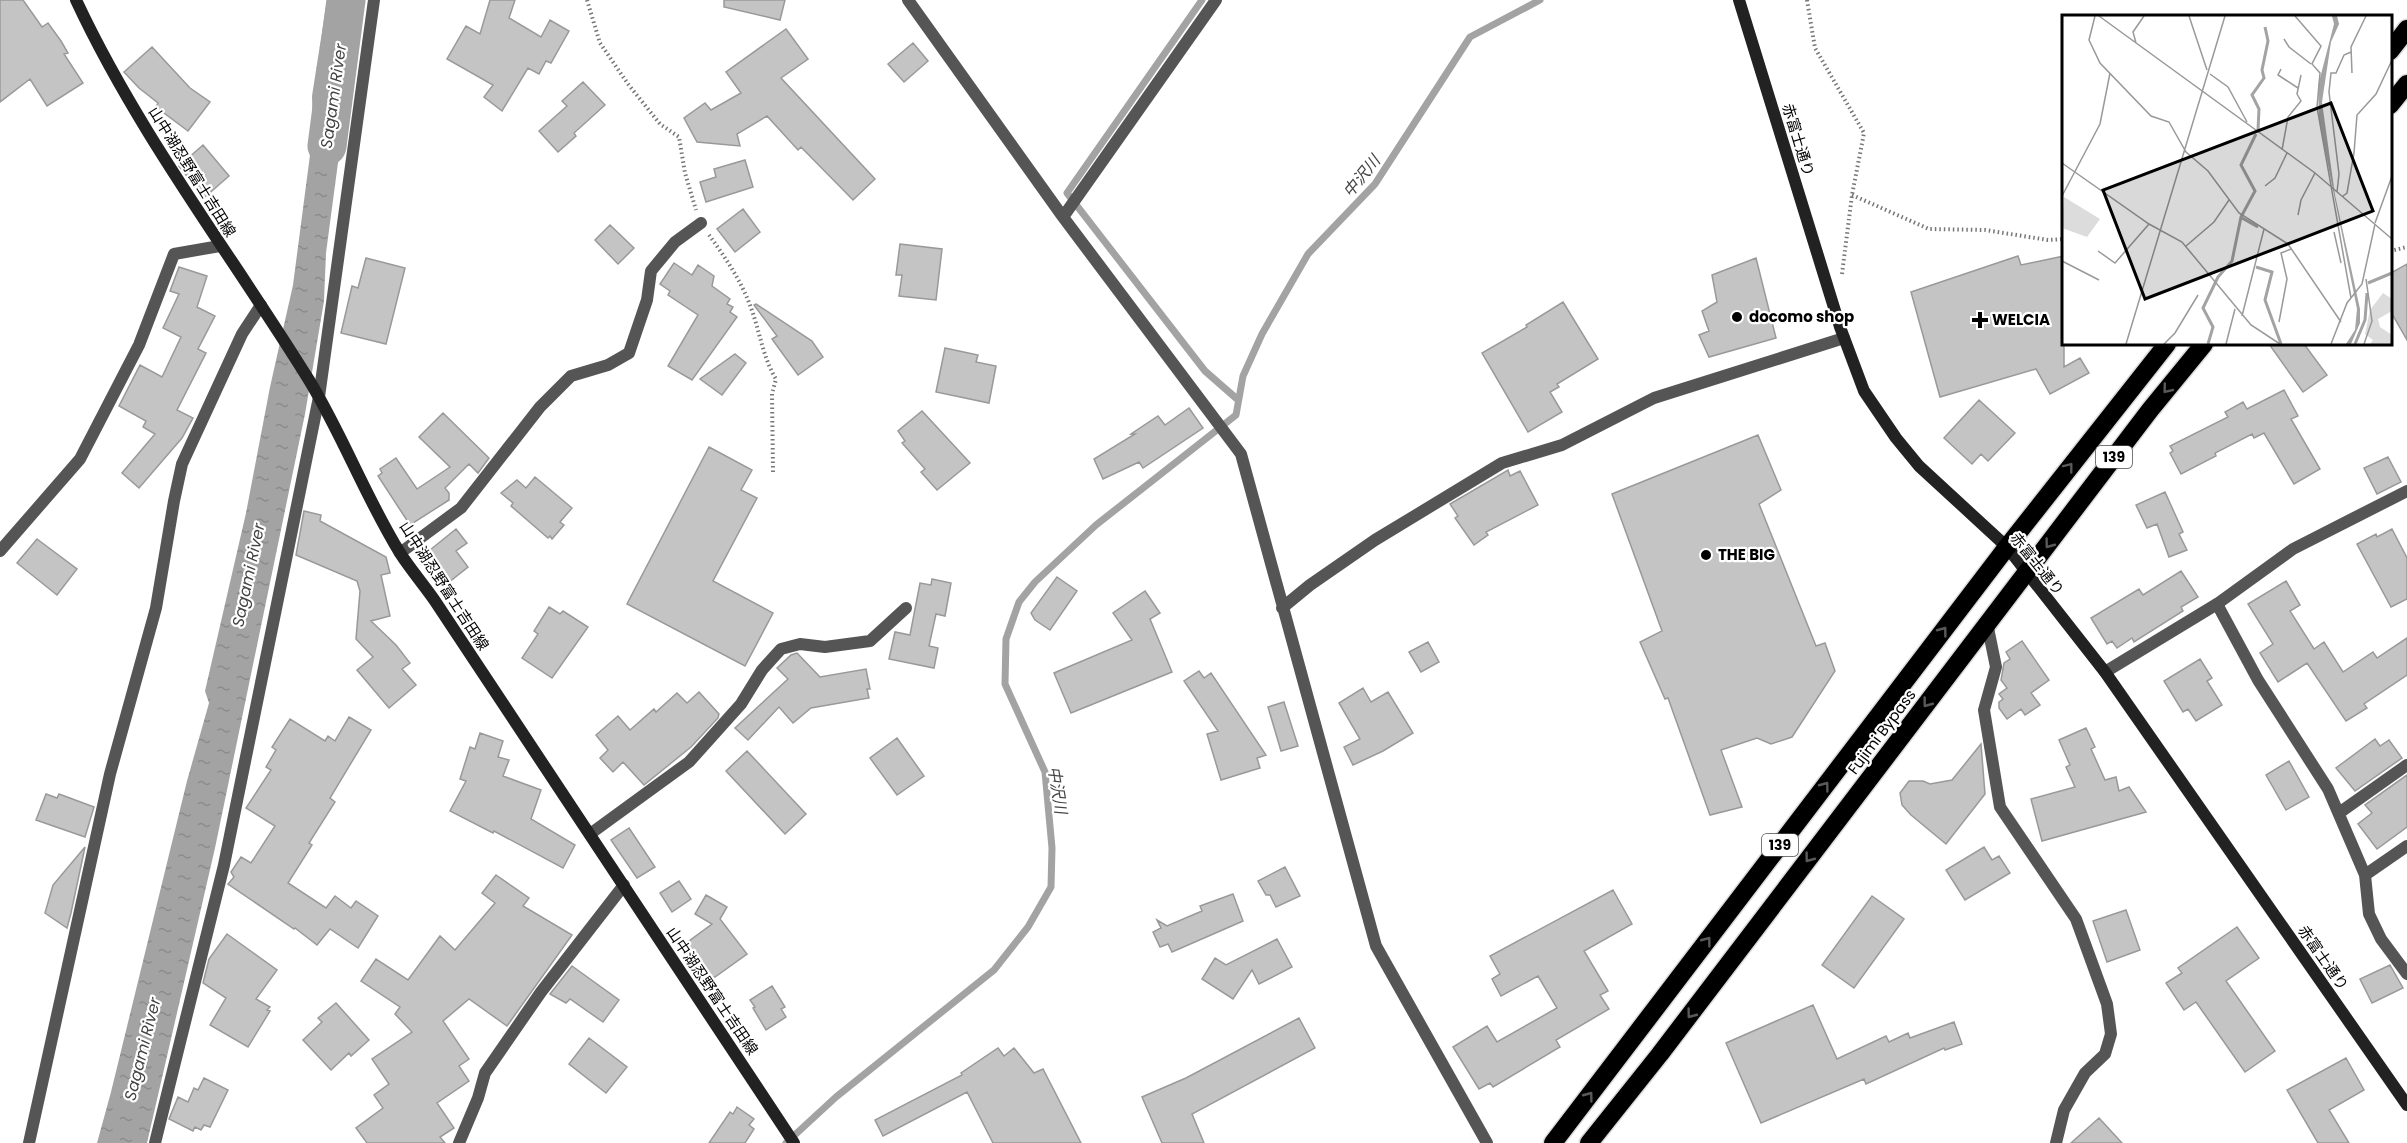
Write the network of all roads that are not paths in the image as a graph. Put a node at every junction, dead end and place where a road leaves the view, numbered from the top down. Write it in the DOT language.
graph roads {
  1 [pos="76,0"];
  2 [pos="374,0"];
  3 [pos="908,0"];
  4 [pos="1216,0"];
  5 [pos="1739,0"];
  6 [pos="2407,29"];
  7 [pos="2392,50"];
  8 [pos="2407,84"];
  9 [pos="2392,104"];
  10 [pos="1063,217"];
  11 [pos="701,223"];
  12 [pos="220,246"];
  13 [pos="264,310"];
  14 [pos="1844,338"];
  15 [pos="2165,345"];
  16 [pos="2203,345"];
  17 [pos="319,397"];
  18 [pos="2407,491"];
  19 [pos="2007,547"];
  20 [pos="0,551"];
  21 [pos="400,553"];
  22 [pos="2026,574"];
  23 [pos="2217,604"];
  24 [pos="906,608"];
  25 [pos="1282,608"];
  26 [pos="1987,623"];
  27 [pos="2104,672"];
  28 [pos="2407,765"];
  29 [pos="2338,813"];
  30 [pos="590,834"];
  31 [pos="2407,846"];
  32 [pos="2365,875"];
  33 [pos="624,885"];
  34 [pos="2407,974"];
  35 [pos="2407,1105"];
  36 [pos="29,1143"];
  37 [pos="155,1143"];
  38 [pos="459,1143"];
  39 [pos="794,1143"];
  40 [pos="1487,1143"];
  41 [pos="1553,1143"];
  42 [pos="1589,1143"];
  43 [pos="2056,1143"];
  1 -- 12 [label="main road, 山中湖忍野富士吉田線"];
  2 -- 17 [label="street"];
  3 -- 10 [label="street"];
  4 -- 10 [label="street"];
  5 -- 14 [label="main road, 赤富士通り"];
  6 -- 7 [label="highway"];
  8 -- 9 [label="highway"];
  10 -- 25 [label="street"];
  11 -- 21 [label="street"];
  12 -- 13 [label="main road, 山中湖忍野富士吉田線"];
  12 -- 20 [label="street"];
  13 -- 17 [label="main road, 山中湖忍野富士吉田線"];
  13 -- 36 [label="street"];
  14 -- 19 [label="main road, 赤富士通り"];
  14 -- 25 [label="street"];
  19 -- 15 [label="highway, Fujimi Bypass / 139, one-way"];
  16 -- 22 [label="highway, Fujimi Bypass / 139, one-way"];
  17 -- 21 [label="main road, 山中湖忍野富士吉田線"];
  17 -- 37 [label="street"];
  18 -- 23 [label="street"];
  19 -- 22 [label="main road, 赤富士通り"];
  41 -- 19 [label="highway, Fujimi Bypass / 139, one-way"];
  21 -- 30 [label="main road, 山中湖忍野富士吉田線"];
  22 -- 26 [label="highway, Fujimi Bypass / 139"];
  22 -- 27 [label="main road, 赤富士通り"];
  23 -- 27 [label="street"];
  23 -- 29 [label="street"];
  24 -- 30 [label="street"];
  25 -- 40 [label="street"];
  26 -- 42 [label="highway, Fujimi Bypass / 139, one-way"];
  26 -- 43 [label="street"];
  27 -- 35 [label="main road, 赤富士通り"];
  28 -- 29 [label="street"];
  29 -- 32 [label="street"];
  30 -- 33 [label="main road, 山中湖忍野富士吉田線"];
  31 -- 32 [label="street"];
  32 -- 34 [label="street"];
  33 -- 38 [label="street"];
  33 -- 39 [label="main road, 山中湖忍野富士吉田線"];
}
